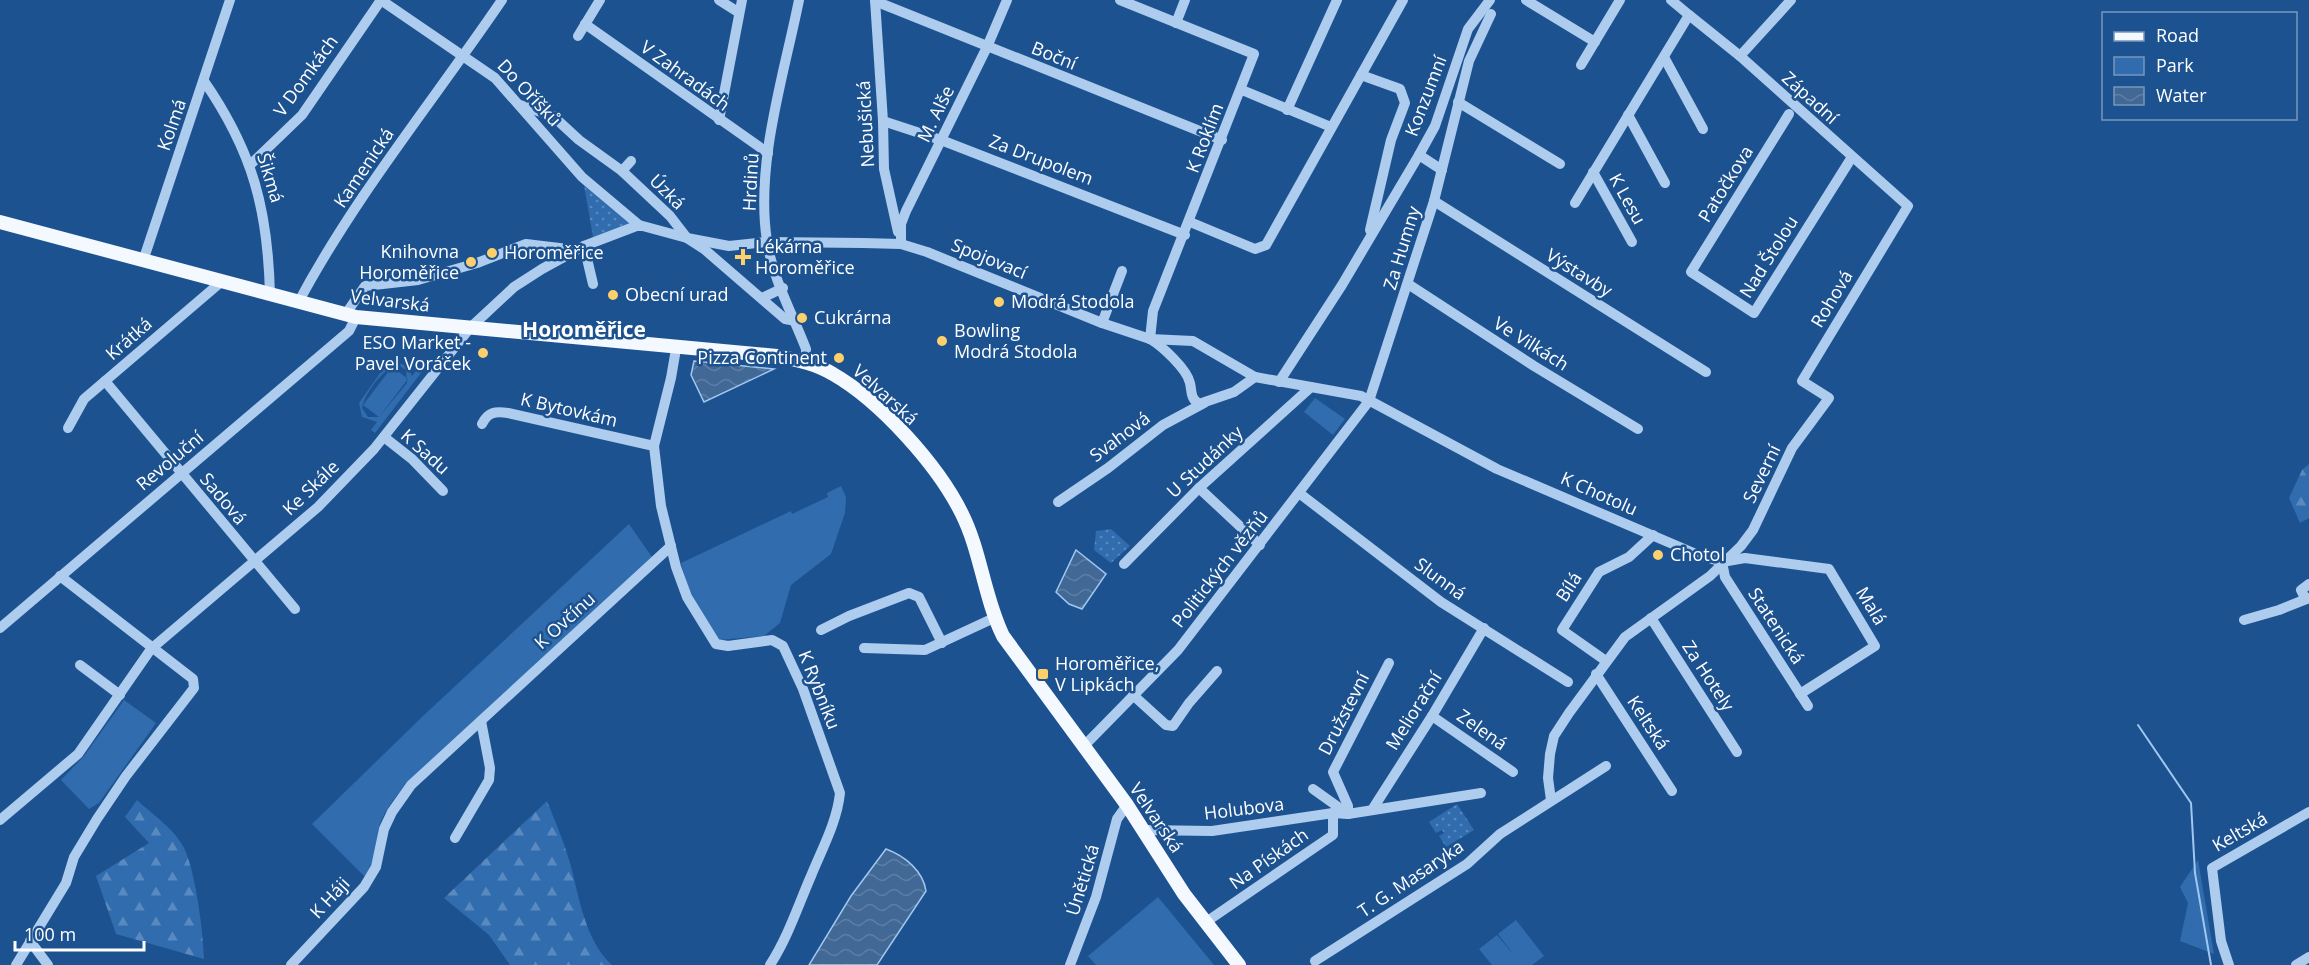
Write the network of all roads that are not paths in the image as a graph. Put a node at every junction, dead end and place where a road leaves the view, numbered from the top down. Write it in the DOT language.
graph roads {
  1 [pos="230,0"];
  2 [pos="381,0"];
  3 [pos="502,0"];
  4 [pos="600,0"];
  5 [pos="719,0"];
  6 [pos="742,0"];
  7 [pos="799,0"];
  8 [pos="875,0"];
  9 [pos="1007,0"];
  10 [pos="1120,0"];
  11 [pos="1185,0"];
  12 [pos="1337,0"];
  13 [pos="1403,0"];
  14 [pos="1490,0"];
  15 [pos="1526,0"];
  16 [pos="1620,0"];
  17 [pos="1671,0"];
  18 [pos="1791,0"];
  19 [pos="738,12"];
  20 [pos="1491,14"];
  21 [pos="1689,15"];
  22 [pos="1176,23"];
  23 [pos="585,24"];
  24 [pos="578,36"];
  25 [pos="1595,42"];
  26 [pos="987,47"];
  27 [pos="465,55"];
  28 [pos="1740,56"];
  29 [pos="1665,59"];
  30 [pos="1581,65"];
  31 [pos="1454,71"];
  32 [pos="1361,75"];
  33 [pos="1464,78"];
  34 [pos="204,81"];
  35 [pos="1242,90"];
  36 [pos="1458,102"];
  37 [pos="520,105"];
  38 [pos="1287,110"];
  39 [pos="1789,114"];
  40 [pos="1628,115"];
  41 [pos="719,120"];
  42 [pos="883,121"];
  43 [pos="1331,127"];
  44 [pos="1703,129"];
  45 [pos="941,140"];
  46 [pos="1222,140"];
  47 [pos="768,153"];
  48 [pos="1419,155"];
  49 [pos="1852,157"];
  50 [pos="631,161"];
  51 [pos="1560,164"];
  52 [pos="250,165"];
  53 [pos="1442,170"];
  54 [pos="622,171"];
  55 [pos="1593,172"];
  56 [pos="1665,183"];
  57 [pos="1434,201"];
  58 [pos="1575,203"];
  59 [pos="1908,206"];
  60 [pos="0,222"];
  61 [pos="1190,222"];
  62 [pos="639,225"];
  63 [pos="1185,235"];
  64 [pos="687,238"];
  65 [pos="767,242"];
  66 [pos="1368,242"];
  67 [pos="1632,242"];
  68 [pos="901,244"];
  69 [pos="580,248"];
  70 [pos="143,261"];
  71 [pos="1122,271"];
  72 [pos="1691,272"];
  73 [pos="221,282"];
  74 [pos="593,284"];
  75 [pos="1408,284"];
  76 [pos="783,288"];
  77 [pos="270,295"];
  78 [pos="762,298"];
  79 [pos="298,303"];
  80 [pos="351,316"];
  81 [pos="796,321"];
  82 [pos="1102,323"];
  83 [pos="470,328"];
  84 [pos="1150,339"];
  85 [pos="676,349"];
  86 [pos="806,361"];
  87 [pos="1706,372"];
  88 [pos="1255,377"];
  89 [pos="105,381"];
  90 [pos="1279,382"];
  91 [pos="1311,387"];
  92 [pos="1829,398"];
  93 [pos="1369,401"];
  94 [pos="1204,403"];
  95 [pos="482,424"];
  96 [pos="68,428"];
  97 [pos="1638,429"];
  98 [pos="384,437"];
  99 [pos="654,446"];
  100 [pos="180,474"];
  101 [pos="1199,488"];
  102 [pos="443,492"];
  103 [pos="1299,493"];
  104 [pos="1058,502"];
  105 [pos="1653,535"];
  106 [pos="1260,545"];
  107 [pos="671,546"];
  108 [pos="254,561"];
  109 [pos="1722,562"];
  110 [pos="1124,564"];
  111 [pos="1829,569"];
  112 [pos="60,576"];
  113 [pos="2306,592"];
  114 [pos="295,609"];
  115 [pos="994,618"];
  116 [pos="1651,618"];
  117 [pos="2244,620"];
  118 [pos="0,628"];
  119 [pos="1484,628"];
  120 [pos="821,630"];
  121 [pos="942,643"];
  122 [pos="864,648"];
  123 [pos="151,649"];
  124 [pos="1606,661"];
  125 [pos="1389,663"];
  126 [pos="80,665"];
  127 [pos="1217,671"];
  128 [pos="1596,674"];
  129 [pos="1568,682"];
  130 [pos="1800,694"];
  131 [pos="120,695"];
  132 [pos="1133,696"];
  133 [pos="1808,706"];
  134 [pos="1432,716"];
  135 [pos="481,721"];
  136 [pos="1084,746"];
  137 [pos="1737,752"];
  138 [pos="1606,766"];
  139 [pos="1513,772"];
  140 [pos="1313,789"];
  141 [pos="1672,791"];
  142 [pos="1481,793"];
  143 [pos="1551,800"];
  144 [pos="1127,806"];
  145 [pos="1371,810"];
  146 [pos="2309,812"];
  147 [pos="1333,813"];
  148 [pos="1348,814"];
  149 [pos="0,820"];
  150 [pos="1143,830"];
  151 [pos="455,838"];
  152 [pos="381,846"];
  153 [pos="1206,922"];
  154 [pos="30,941"];
  155 [pos="2309,957"];
  156 [pos="1316,961"];
  157 [pos="16,965"];
  158 [pos="48,965"];
  159 [pos="291,965"];
  160 [pos="770,965"];
  161 [pos="1070,965"];
  162 [pos="1239,965"];
  163 [pos="2229,965"];
  164 [pos="2296,965"];
  1 -- 34 [label="street, Kolmá"];
  2 -- 27 [label="street, Do Oříšků"];
  2 -- 52 [label="street, V Domkách"];
  3 -- 27 [label="street, Kamenická"];
  4 -- 23 [label="street"];
  5 -- 19 [label="street"];
  6 -- 19 [label="street"];
  7 -- 47 [label="street, Hrdinů"];
  8 -- 26 [label="street, Boční"];
  8 -- 42 [label="street, Nebušická"];
  9 -- 26 [label="street, M. Alše"];
  10 -- 22 [label="street"];
  11 -- 22 [label="street"];
  12 -- 38 [label="street"];
  13 -- 32 [label="street"];
  14 -- 31 [label="street, Konzumní"];
  15 -- 25 [label="street"];
  16 -- 25 [label="street"];
  17 -- 21 [label="street"];
  18 -- 28 [label="street"];
  19 -- 41 [label="street"];
  20 -- 33 [label="street, Za Humny"];
  21 -- 28 [label="street, Západní"];
  21 -- 29 [label="street, K Lesu"];
  22 -- 35 [label="street"];
  23 -- 24 [label="street"];
  23 -- 41 [label="street, V Zahradách"];
  25 -- 30 [label="street"];
  26 -- 45 [label="street, M. Alše"];
  26 -- 46 [label="street, Boční"];
  27 -- 37 [label="street, Do Oříšků"];
  27 -- 79 [label="street, Kamenická"];
  28 -- 49 [label="street, Západní"];
  29 -- 40 [label="street, K Lesu"];
  29 -- 44 [label="street"];
  31 -- 33 [label="street"];
  31 -- 48 [label="street, Konzumní"];
  32 -- 43 [label="street"];
  32 -- 66 [label="street, Konzumní"];
  33 -- 36 [label="street, Za Humny"];
  34 -- 52 [label="street, Šikmá"];
  34 -- 70 [label="street, Kolmá"];
  35 -- 38 [label="street, K Roklím"];
  35 -- 46 [label="street, K Roklím"];
  36 -- 51 [label="street"];
  36 -- 53 [label="street, Za Humny"];
  37 -- 54 [label="street, Úzká"];
  37 -- 62 [label="street, Do Oříšků"];
  38 -- 43 [label="street, K Roklím"];
  39 -- 72 [label="street, Patočkova"];
  40 -- 55 [label="street, K Lesu"];
  40 -- 56 [label="street"];
  41 -- 47 [label="street, V Zahradách"];
  42 -- 45 [label="street, Za Drupolem"];
  42 -- 68 [label="street, Nebušická"];
  43 -- 61 [label="street"];
  45 -- 63 [label="street, Za Drupolem"];
  45 -- 68 [label="street, M. Alše"];
  46 -- 61 [label="street, K Roklím"];
  47 -- 65 [label="street, Hrdinů"];
  48 -- 53 [label="street"];
  48 -- 66 [label="street, Konzumní"];
  49 -- 59 [label="street, Západní"];
  49 -- 72 [label="street, Nad Štolou"];
  50 -- 54 [label="street, Úzká"];
  52 -- 77 [label="street, Šikmá"];
  53 -- 57 [label="street, Za Humny"];
  54 -- 64 [label="street, Úzká"];
  55 -- 58 [label="street, K Lesu"];
  55 -- 67 [label="street, K Lesu"];
  57 -- 75 [label="street, Za Humny"];
  57 -- 87 [label="street, Výstavby"];
  59 -- 92 [label="street, Rohová"];
  60 -- 70 [label="main road, Velvarská"];
  61 -- 63 [label="street, K Roklím"];
  62 -- 64 [label="street, Spojovací"];
  62 -- 69 [label="street, Ke Skále"];
  63 -- 84 [label="street, K Roklím"];
  64 -- 65 [label="street, Spojovací"];
  64 -- 78 [label="street"];
  65 -- 68 [label="street, Spojovací"];
  65 -- 76 [label="street, Hrdinů"];
  66 -- 90 [label="street, Konzumní"];
  68 -- 82 [label="street, Spojovací"];
  69 -- 74 [label="street"];
  69 -- 80 [label="street, Revoluční"];
  69 -- 83 [label="street, Ke Skále"];
  70 -- 73 [label="main road, Velvarská"];
  71 -- 82 [label="street"];
  73 -- 77 [label="main road, Velvarská"];
  73 -- 89 [label="street, Krátká"];
  75 -- 93 [label="street, Za Humny"];
  75 -- 97 [label="street, Ve Vilkách"];
  76 -- 78 [label="street"];
  76 -- 81 [label="street, Hrdinů"];
  77 -- 79 [label="main road, Velvarská"];
  78 -- 81 [label="street"];
  79 -- 80 [label="main road, Velvarská"];
  80 -- 83 [label="main road, Velvarská"];
  80 -- 100 [label="street, Revoluční"];
  81 -- 86 [label="street, Hrdinů"];
  82 -- 84 [label="street, Spojovací"];
  83 -- 85 [label="main road, Velvarská"];
  83 -- 98 [label="street, Ke Skále"];
  84 -- 88 [label="street, Spojovací"];
  84 -- 94 [label="street"];
  85 -- 86 [label="main road, Velvarská"];
  85 -- 99 [label="street, K Rybníku"];
  86 -- 115 [label="main road, Velvarská"];
  88 -- 90 [label="street, Spojovací"];
  88 -- 94 [label="street, Svahová"];
  89 -- 96 [label="street, Krátká"];
  89 -- 100 [label="street, Sadová"];
  90 -- 91 [label="street, Spojovací"];
  91 -- 93 [label="street, Spojovací"];
  91 -- 101 [label="street, U Studánky"];
  92 -- 109 [label="street, Severní"];
  93 -- 103 [label="street, Politických vězňů"];
  93 -- 105 [label="street, K Chotolu"];
  94 -- 104 [label="street, Svahová"];
  95 -- 99 [label="street, K Bytovkám"];
  98 -- 102 [label="street, K Sadu"];
  98 -- 108 [label="street, Ke Skále"];
  99 -- 107 [label="street, K Rybníku"];
  100 -- 108 [label="street, Sadová"];
  100 -- 112 [label="street, Revoluční"];
  101 -- 106 [label="street"];
  101 -- 110 [label="street, U Studánky"];
  103 -- 106 [label="street, Politických vězňů"];
  103 -- 119 [label="street, Slunná"];
  105 -- 109 [label="street, K Chotolu"];
  105 -- 124 [label="street, Bílá"];
  106 -- 132 [label="street, Politických vězňů"];
  107 -- 135 [label="street, K Ovčínu"];
  107 -- 160 [label="street, K Rybníku"];
  108 -- 114 [label="street, Sadová"];
  108 -- 123 [label="street, Ke Skále"];
  109 -- 111 [label="street, K Chotolu"];
  109 -- 116 [label="street"];
  109 -- 130 [label="street, Statenická"];
  111 -- 130 [label="street, Malá"];
  112 -- 118 [label="street, Revoluční"];
  112 -- 123 [label="street"];
  113 -- 117 [label="street"];
  115 -- 121 [label="street"];
  115 -- 136 [label="main road, Velvarská"];
  116 -- 124 [label="street"];
  116 -- 137 [label="street, Za Hotely"];
  119 -- 129 [label="street, Slunná"];
  119 -- 134 [label="street, Meliorační"];
  120 -- 121 [label="street"];
  121 -- 122 [label="street"];
  123 -- 131 [label="street, Ke Skále"];
  123 -- 154 [label="street"];
  124 -- 128 [label="street"];
  125 -- 148 [label="street, Družstevní"];
  126 -- 131 [label="street"];
  127 -- 132 [label="street"];
  128 -- 141 [label="street, Keltská"];
  128 -- 143 [label="street"];
  130 -- 133 [label="street, Statenická"];
  131 -- 149 [label="street, Ke Skále"];
  132 -- 136 [label="street, Politických vězňů"];
  134 -- 139 [label="street, Zelená"];
  134 -- 145 [label="street, Meliorační"];
  135 -- 151 [label="street"];
  135 -- 152 [label="street, K Ovčínu"];
  136 -- 144 [label="main road, Velvarská"];
  138 -- 143 [label="street, T. G. Masaryka"];
  140 -- 148 [label="street"];
  142 -- 145 [label="street, Holubova"];
  143 -- 156 [label="street, T. G. Masaryka"];
  144 -- 150 [label="main road, Velvarská"];
  144 -- 161 [label="street, Únětická"];
  145 -- 148 [label="street, Holubova"];
  146 -- 163 [label="street, Keltská"];
  147 -- 148 [label="street, Holubova"];
  147 -- 150 [label="street, Holubova"];
  147 -- 153 [label="street, Na Pískách"];
  150 -- 153 [label="main road, Velvarská"];
  152 -- 159 [label="street, K Háji"];
  153 -- 162 [label="main road, Velvarská"];
  154 -- 157 [label="street"];
  154 -- 158 [label="street"];
  155 -- 164 [label="street"];
}
